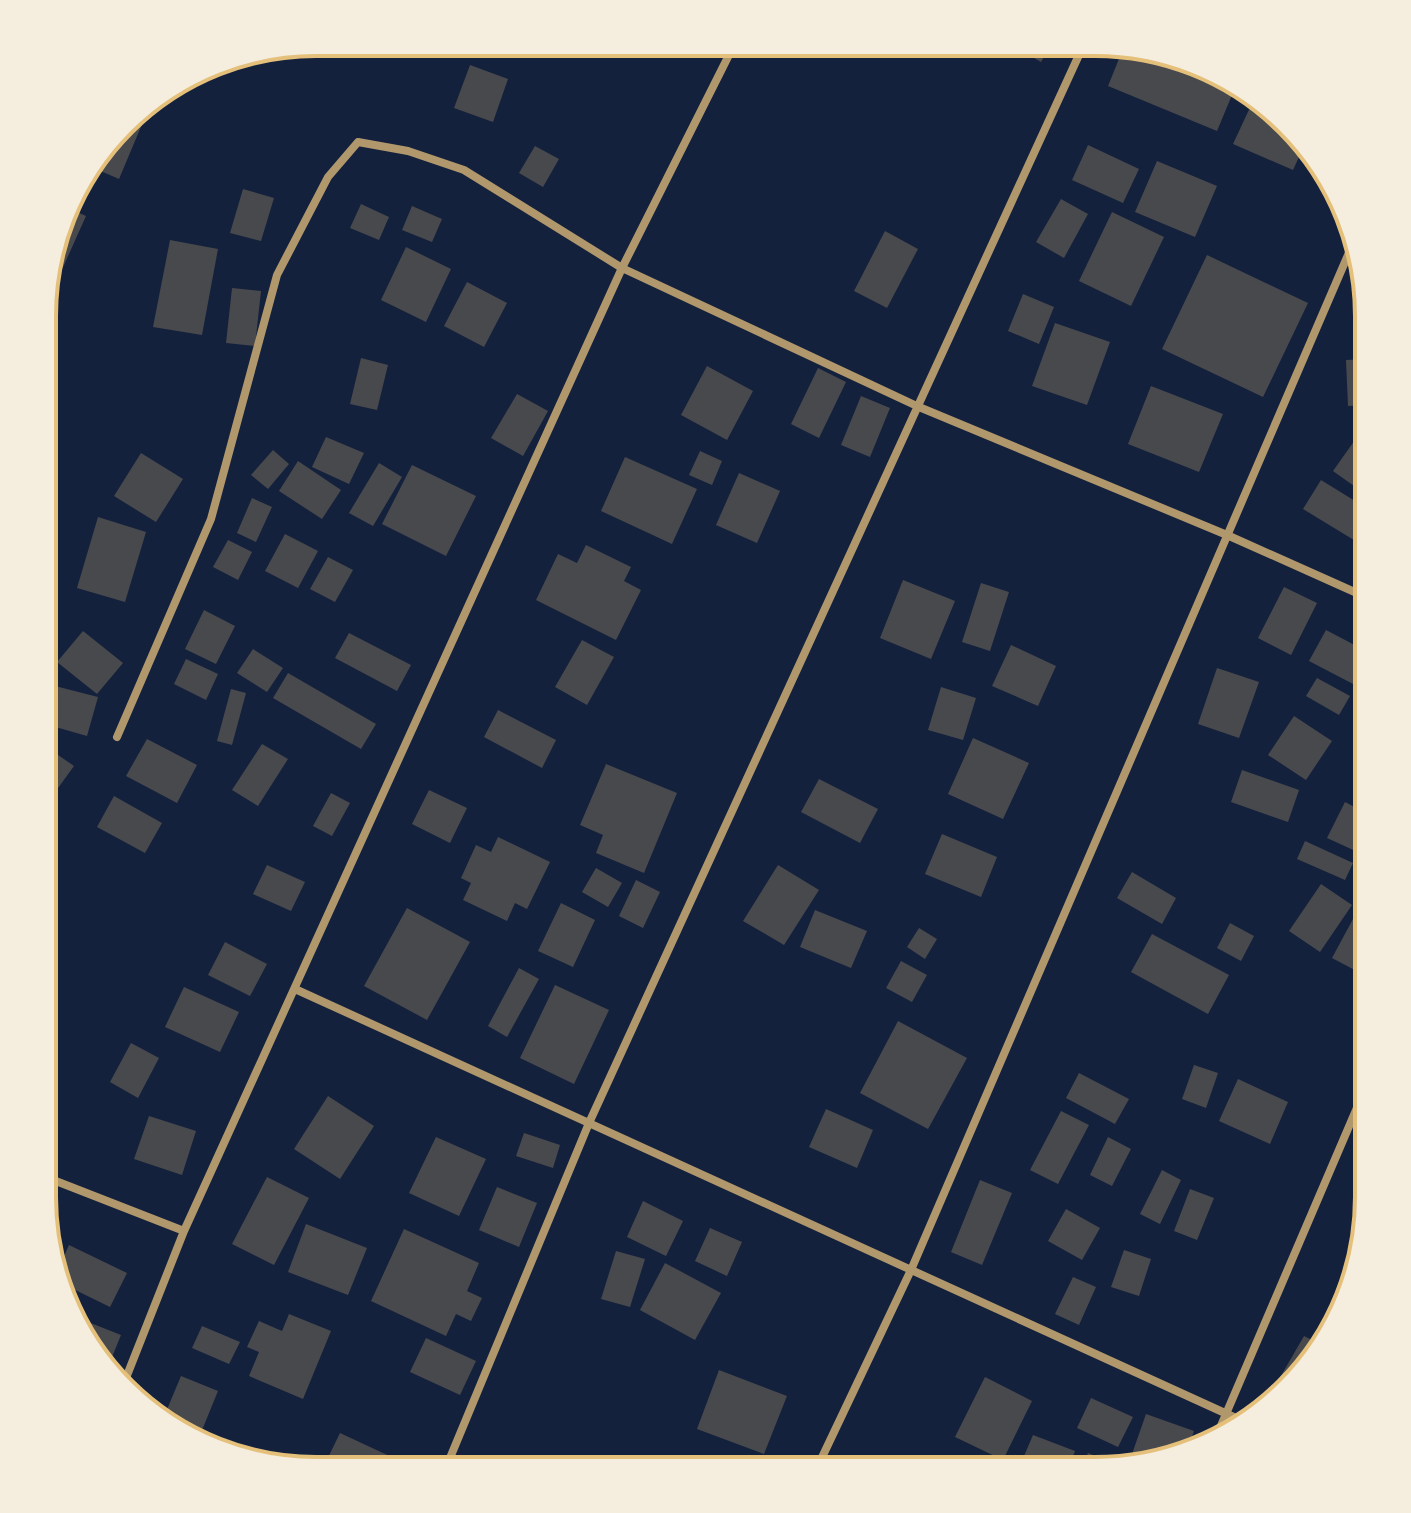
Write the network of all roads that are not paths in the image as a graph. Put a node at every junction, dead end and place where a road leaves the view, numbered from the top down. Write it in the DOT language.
graph roads {
  1 [pos="728,56"];
  2 [pos="1079,56"];
  3 [pos="1348,256"];
  4 [pos="622,268"];
  5 [pos="919,407"];
  6 [pos="1227,535"];
  7 [pos="1354,592"];
  8 [pos="117,737"];
  9 [pos="295,989"];
  10 [pos="1354,1115"];
  11 [pos="589,1123"];
  12 [pos="57,1181"];
  13 [pos="184,1231"];
  14 [pos="911,1270"];
  15 [pos="127,1375"];
  16 [pos="1227,1414"];
  17 [pos="1233,1417"];
  18 [pos="1223,1423"];
  19 [pos="451,1456"];
  20 [pos="823,1456"];
  1 -- 4 [label="street"];
  2 -- 5 [label="street"];
  3 -- 6 [label="street"];
  4 -- 5 [label="street"];
  4 -- 8 [label="street"];
  4 -- 9 [label="street"];
  5 -- 6 [label="street"];
  5 -- 11 [label="street"];
  6 -- 7 [label="street"];
  6 -- 14 [label="street"];
  9 -- 11 [label="street"];
  9 -- 13 [label="street"];
  10 -- 16 [label="street"];
  11 -- 14 [label="street"];
  11 -- 19 [label="street"];
  12 -- 13 [label="street"];
  13 -- 15 [label="street"];
  14 -- 16 [label="street"];
  14 -- 20 [label="street"];
  16 -- 17 [label="street"];
  16 -- 18 [label="street"];
}
